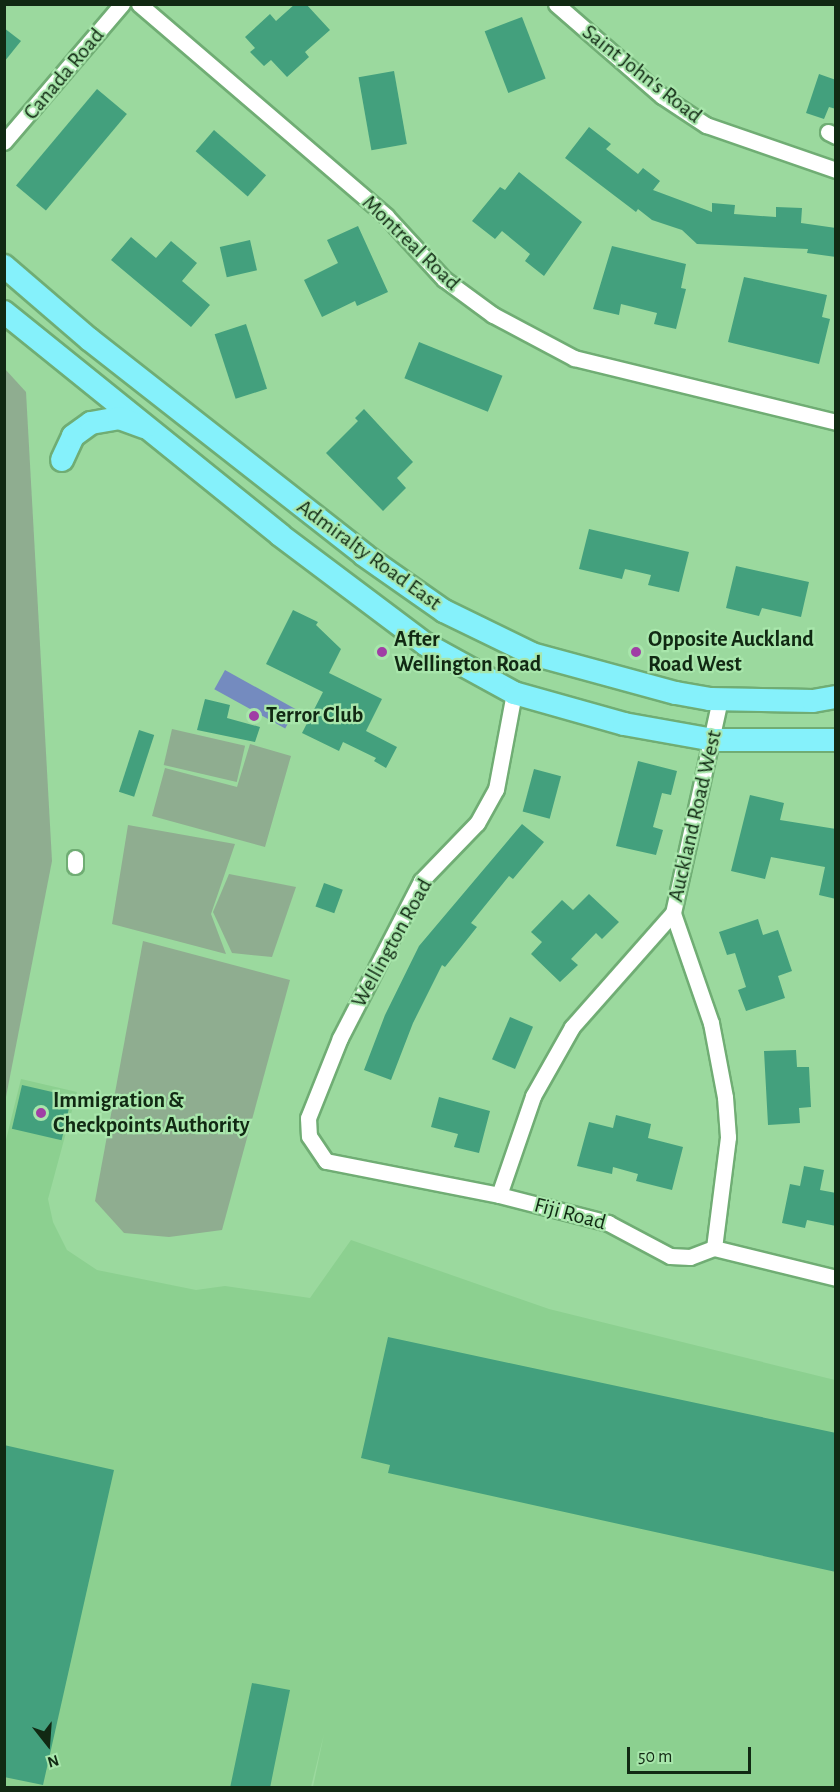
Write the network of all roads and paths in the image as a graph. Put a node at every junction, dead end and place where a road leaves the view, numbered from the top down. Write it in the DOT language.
graph roads {
  1 [pos="122,4"];
  2 [pos="139,4"];
  3 [pos="556,4"];
  4 [pos="4,142"];
  5 [pos="836,170"];
  6 [pos="4,266"];
  7 [pos="4,312"];
  8 [pos="836,422"];
  9 [pos="157,431"];
  10 [pos="62,460"];
  11 [pos="514,693"];
  12 [pos="836,697"];
  13 [pos="720,699"];
  14 [pos="714,740"];
  15 [pos="836,740"];
  16 [pos="673,913"];
  17 [pos="309,1136"];
  18 [pos="499,1196"];
  19 [pos="714,1248"];
  20 [pos="836,1278"];
  1 -- 4 [label="street, Canada Road"];
  2 -- 8 [label="street, Montreal Road"];
  3 -- 5 [label="street, Saint John's Road"];
  6 -- 13 [label="main road, Admiralty Road East"];
  7 -- 9 [label="main road, Admiralty Road East"];
  9 -- 10 [label="main road"];
  9 -- 11 [label="main road, Admiralty Road East"];
  11 -- 14 [label="main road, Admiralty Road East"];
  11 -- 17 [label="street, Wellington Road"];
  12 -- 13 [label="main road, Admiralty Road East"];
  13 -- 14 [label="street, Auckland Road West"];
  14 -- 15 [label="main road, Admiralty Road East"];
  14 -- 16 [label="street, Auckland Road West"];
  16 -- 18 [label="street"];
  16 -- 19 [label="street, Auckland Road West"];
  17 -- 18 [label="street, Fiji Road"];
  18 -- 19 [label="street, Fiji Road"];
  19 -- 20 [label="street"];
}
